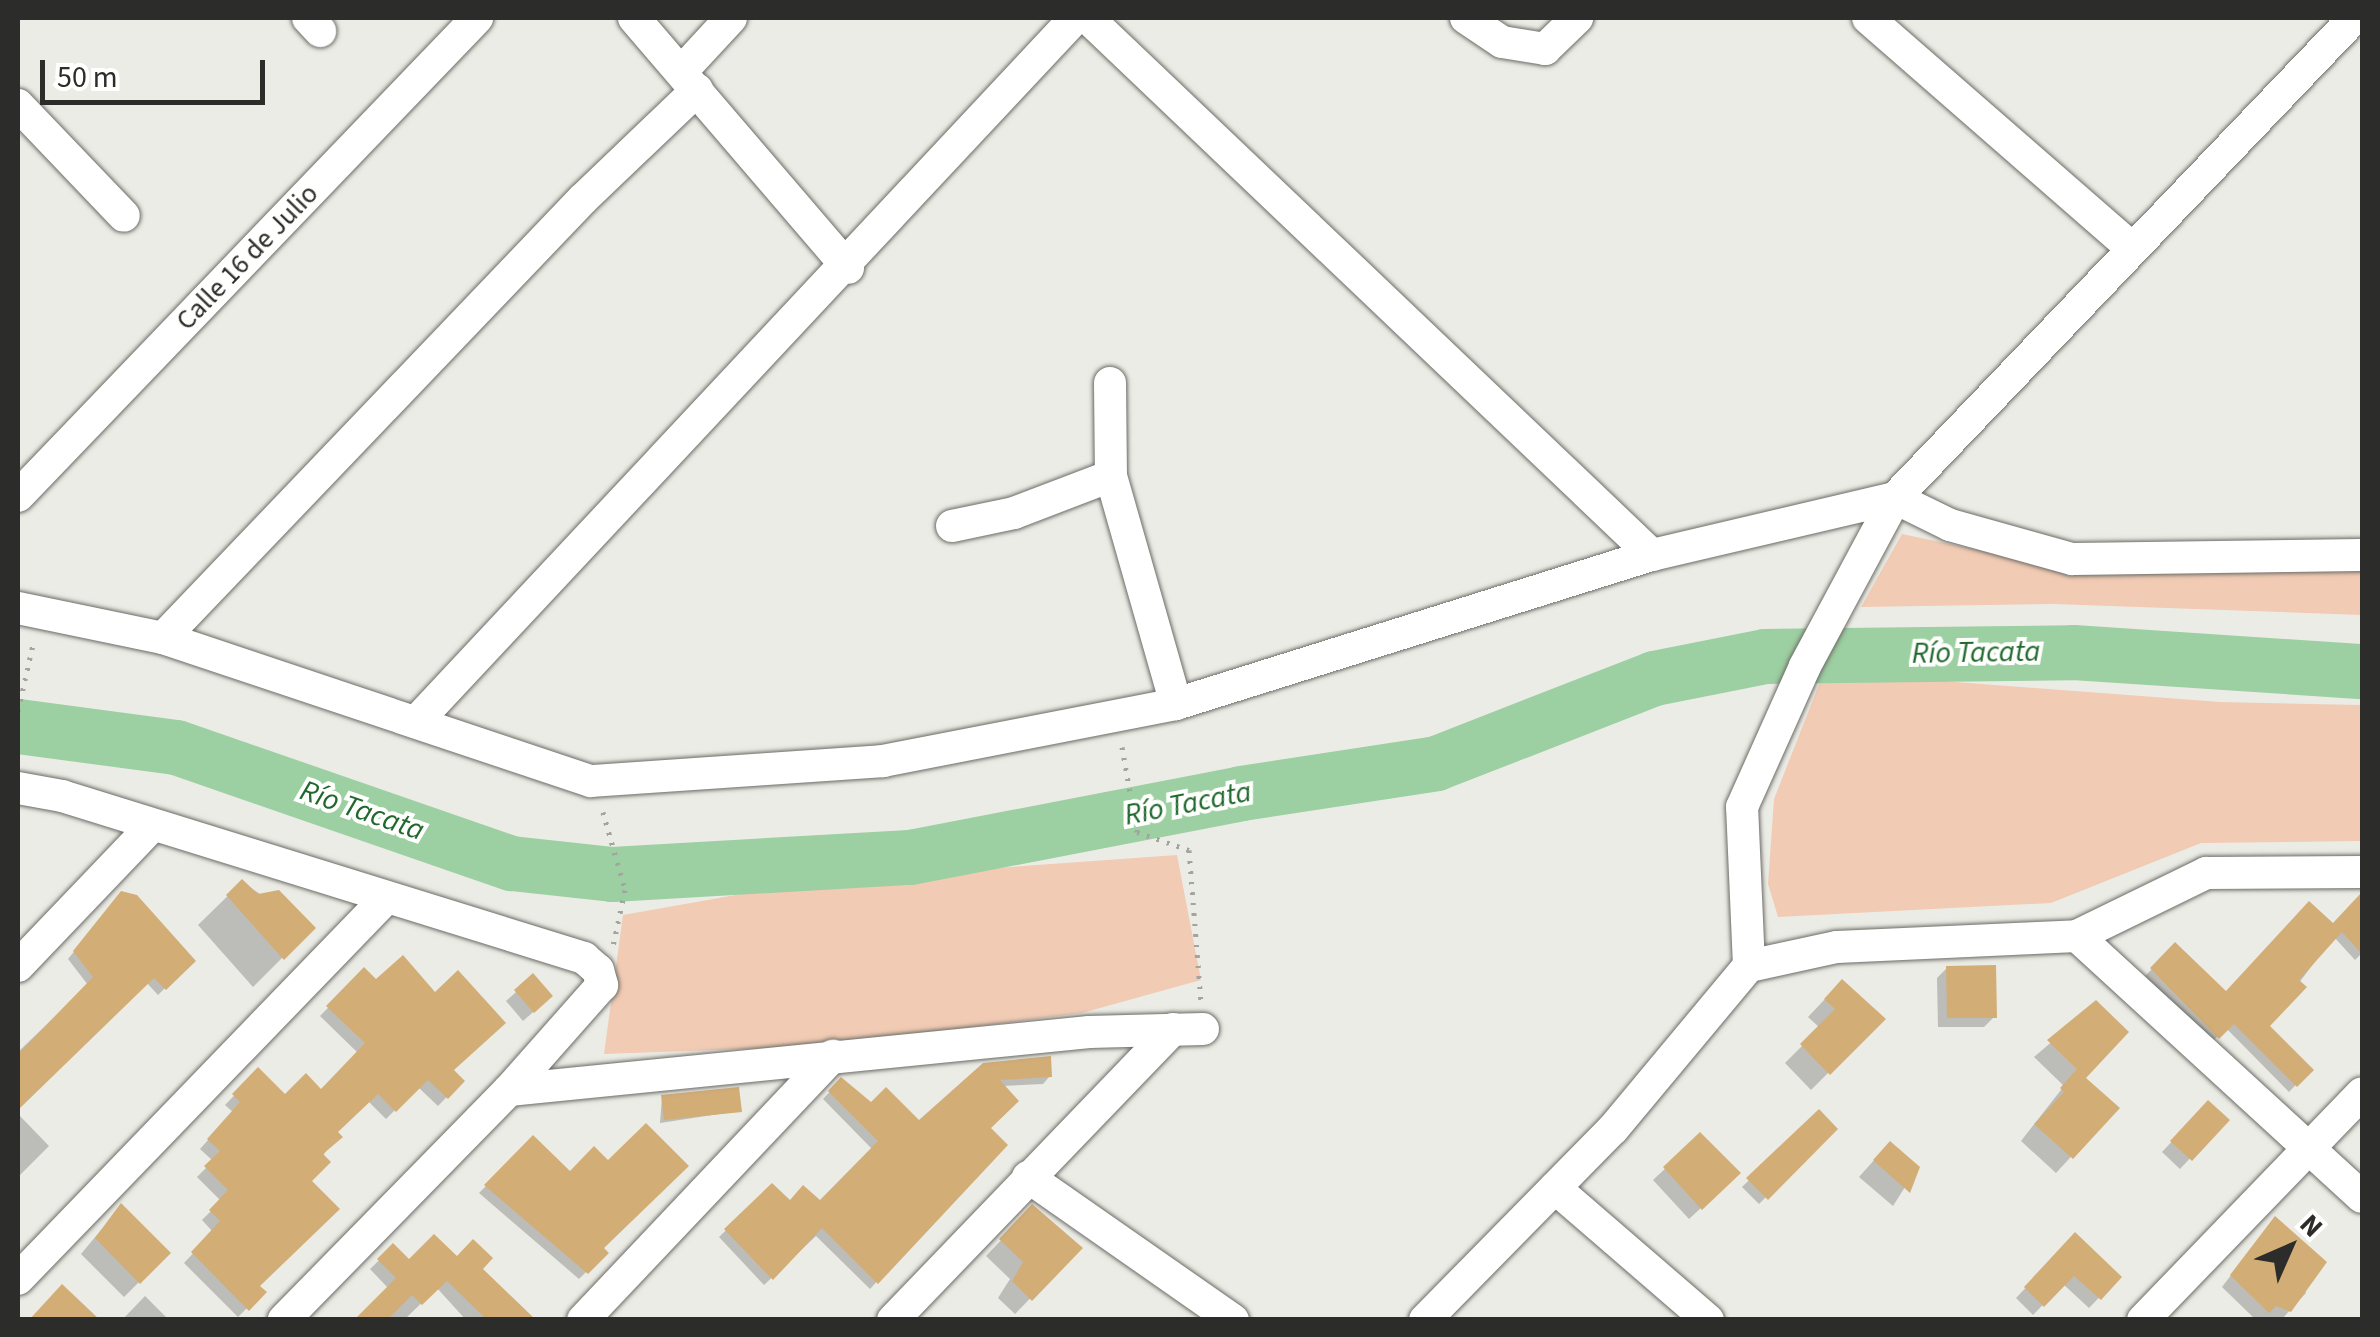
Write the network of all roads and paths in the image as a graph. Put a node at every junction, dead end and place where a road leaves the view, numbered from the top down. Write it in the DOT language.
graph roads {
  1 [pos="477,18"];
  2 [pos="634,18"];
  3 [pos="731,18"];
  4 [pos="1075,18"];
  5 [pos="1088,18"];
  6 [pos="1466,18"];
  7 [pos="1577,18"];
  8 [pos="1868,18"];
  9 [pos="2354,18"];
  10 [pos="689,81"];
  11 [pos="18,104"];
  12 [pos="124,216"];
  13 [pos="2129,246"];
  14 [pos="848,268"];
  15 [pos="1110,383"];
  16 [pos="1111,476"];
  17 [pos="18,496"];
  18 [pos="1895,498"];
  19 [pos="952,526"];
  20 [pos="2362,555"];
  21 [pos="1652,556"];
  22 [pos="29,611"];
  23 [pos="163,638"];
  24 [pos="1176,704"];
  25 [pos="18,709"];
  26 [pos="1116,716"];
  27 [pos="418,721"];
  28 [pos="18,788"];
  29 [pos="152,826"];
  30 [pos="611,835"];
  31 [pos="2362,872"];
  32 [pos="386,898"];
  33 [pos="2078,936"];
  34 [pos="18,966"];
  35 [pos="1749,966"];
  36 [pos="598,970"];
  37 [pos="1188,1029"];
  38 [pos="833,1056"];
  39 [pos="509,1090"];
  40 [pos="2362,1092"];
  41 [pos="2306,1152"];
  42 [pos="1028,1177"];
  43 [pos="1555,1188"];
  44 [pos="2362,1198"];
  45 [pos="18,1279"];
  46 [pos="284,1320"];
  47 [pos="582,1320"];
  48 [pos="893,1320"];
  49 [pos="1233,1320"];
  50 [pos="1425,1320"];
  51 [pos="1708,1320"];
  52 [pos="2143,1320"];
  1 -- 17 [label="street, Calle 16 de Julio"];
  2 -- 10 [label="street"];
  3 -- 10 [label="street"];
  4 -- 14 [label="street"];
  5 -- 21 [label="street"];
  6 -- 7 [label="street"];
  8 -- 13 [label="street"];
  9 -- 13 [label="street"];
  10 -- 14 [label="street"];
  10 -- 23 [label="street"];
  11 -- 12 [label="street"];
  13 -- 18 [label="street"];
  14 -- 27 [label="street"];
  15 -- 16 [label="street"];
  16 -- 19 [label="street"];
  16 -- 24 [label="street"];
  18 -- 20 [label="street"];
  18 -- 21 [label="street"];
  18 -- 35 [label="street"];
  21 -- 24 [label="street"];
  22 -- 23 [label="street"];
  22 -- 25 [label="path"];
  23 -- 27 [label="street"];
  24 -- 26 [label="street"];
  26 -- 27 [label="street"];
  26 -- 37 [label="path"];
  28 -- 29 [label="street"];
  29 -- 32 [label="street"];
  29 -- 34 [label="street"];
  30 -- 36 [label="path"];
  31 -- 33 [label="street"];
  32 -- 36 [label="street"];
  32 -- 45 [label="street"];
  33 -- 35 [label="street"];
  33 -- 41 [label="street"];
  35 -- 43 [label="street"];
  36 -- 39 [label="street"];
  37 -- 38 [label="street"];
  37 -- 42 [label="street"];
  38 -- 39 [label="street"];
  38 -- 47 [label="street"];
  39 -- 46 [label="street"];
  40 -- 41 [label="street"];
  41 -- 44 [label="street"];
  41 -- 52 [label="street"];
  42 -- 48 [label="street"];
  42 -- 49 [label="street"];
  43 -- 50 [label="street"];
  43 -- 51 [label="street"];
}
